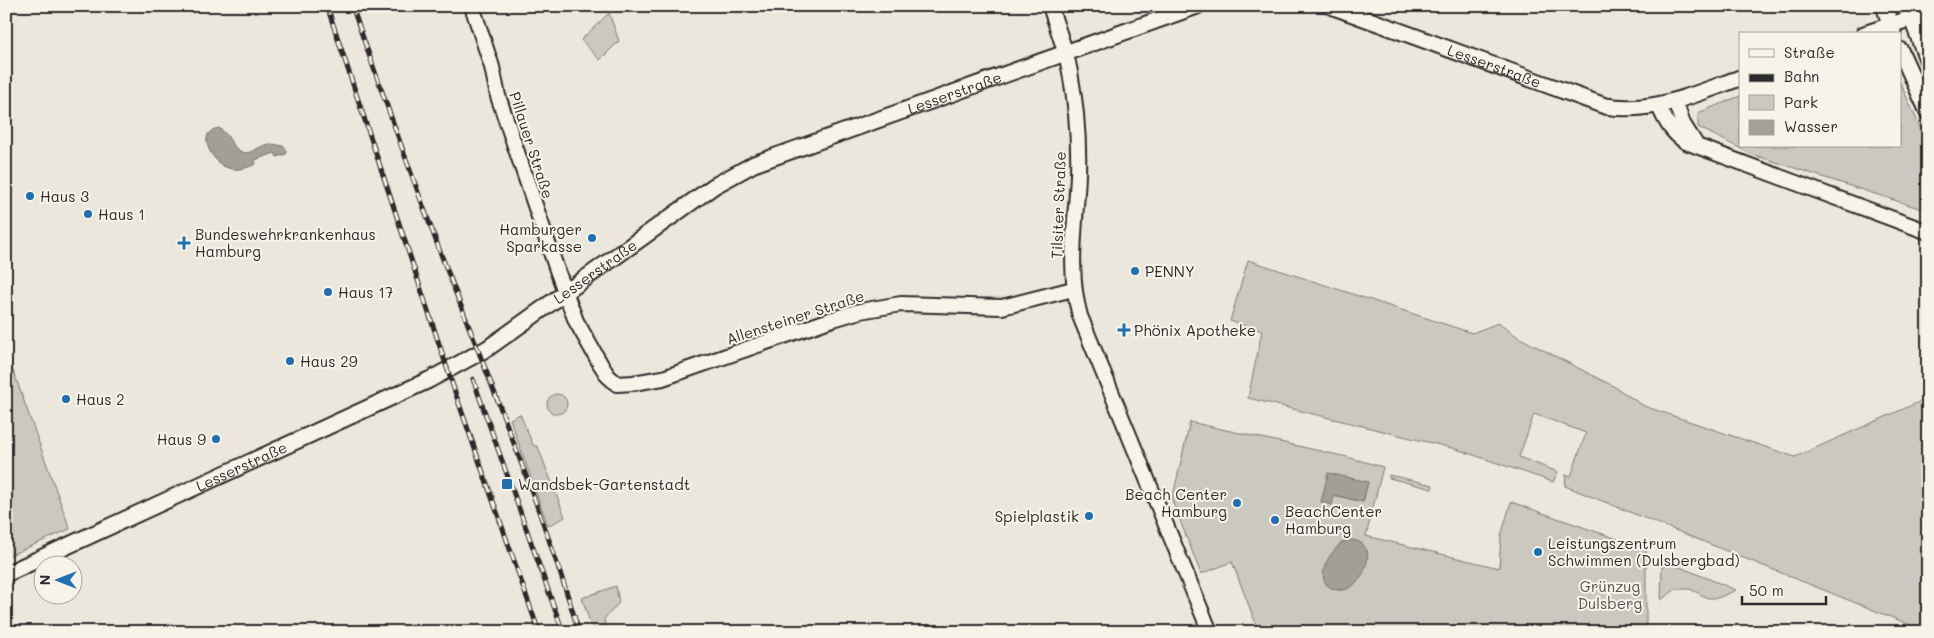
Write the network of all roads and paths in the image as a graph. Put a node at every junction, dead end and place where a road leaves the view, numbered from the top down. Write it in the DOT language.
graph roads {
  1 [pos="472,6"];
  2 [pos="1050,6"];
  3 [pos="1197,6"];
  4 [pos="1331,6"];
  5 [pos="1884,6"];
  6 [pos="1909,12"];
  7 [pos="1928,12"];
  8 [pos="1892,29"];
  9 [pos="1875,32"];
  10 [pos="1065,53"];
  11 [pos="1902,54"];
  12 [pos="1928,62"];
  13 [pos="1739,78"];
  14 [pos="1676,101"];
  15 [pos="1659,106"];
  16 [pos="1928,112"];
  17 [pos="1697,146"];
  18 [pos="1928,232"];
  19 [pos="1073,289"];
  20 [pos="566,293"];
  21 [pos="617,384"];
  22 [pos="6,574"];
  23 [pos="1210,632"];
  1 -- 20 [label="street, Pillauer Straße"];
  2 -- 10 [label="street, Tilsiter Straße"];
  3 -- 10 [label="main road, Lesserstraße"];
  4 -- 15 [label="main road, Lesserstraße"];
  5 -- 8 [label="main road"];
  6 -- 7 [label="street"];
  6 -- 8 [label="main road"];
  6 -- 12 [label="main road"];
  8 -- 9 [label="main road"];
  10 -- 19 [label="street, Tilsiter Straße"];
  10 -- 20 [label="main road, Lesserstraße"];
  11 -- 16 [label="main road"];
  13 -- 14 [label="main road, Lesserstraße"];
  14 -- 15 [label="main road, Lesserstraße"];
  14 -- 17 [label="street"];
  15 -- 17 [label="street"];
  17 -- 18 [label="street"];
  19 -- 21 [label="street, Allensteiner Straße"];
  19 -- 23 [label="street, Tilsiter Straße"];
  20 -- 21 [label="street, Pillauer Straße"];
  20 -- 22 [label="main road, Lesserstraße"];
}
